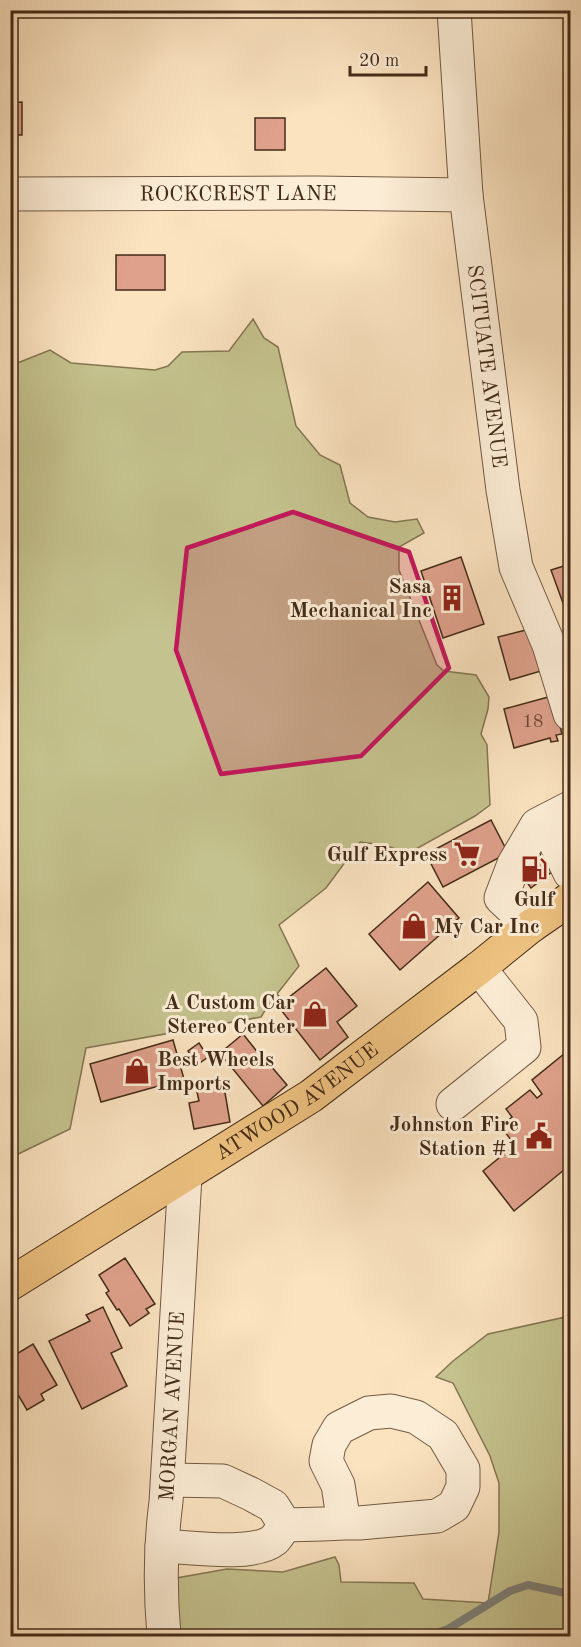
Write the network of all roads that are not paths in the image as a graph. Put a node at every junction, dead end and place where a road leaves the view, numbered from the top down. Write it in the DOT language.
graph roads {
  1 [pos="454,10"];
  2 [pos="10,194"];
  3 [pos="466,195"];
  4 [pos="570,714"];
  5 [pos="558,815"];
  6 [pos="570,873"];
  7 [pos="567,909"];
  8 [pos="531,926"];
  9 [pos="479,968"];
  10 [pos="453,1104"];
  11 [pos="185,1176"];
  12 [pos="10,1284"];
  13 [pos="168,1480"];
  14 [pos="344,1523"];
  15 [pos="285,1525"];
  16 [pos="162,1546"];
  17 [pos="164,1636"];
  1 -- 3 [label="street, SCITUATE AVENUE"];
  2 -- 3 [label="street, ROCKCREST LANE"];
  3 -- 4 [label="street, SCITUATE AVENUE"];
  5 -- 6 [label="street"];
  5 -- 8 [label="street"];
  7 -- 8 [label="main road, ATWOOD AVENUE"];
  8 -- 9 [label="main road, ATWOOD AVENUE"];
  9 -- 10 [label="street"];
  9 -- 11 [label="main road, ATWOOD AVENUE"];
  11 -- 12 [label="main road, ATWOOD AVENUE"];
  11 -- 13 [label="street, MORGAN AVENUE"];
  13 -- 15 [label="street"];
  13 -- 16 [label="street, MORGAN AVENUE"];
  14 -- 15 [label="street"];
  15 -- 16 [label="street"];
  16 -- 17 [label="street, MORGAN AVENUE"];
}
